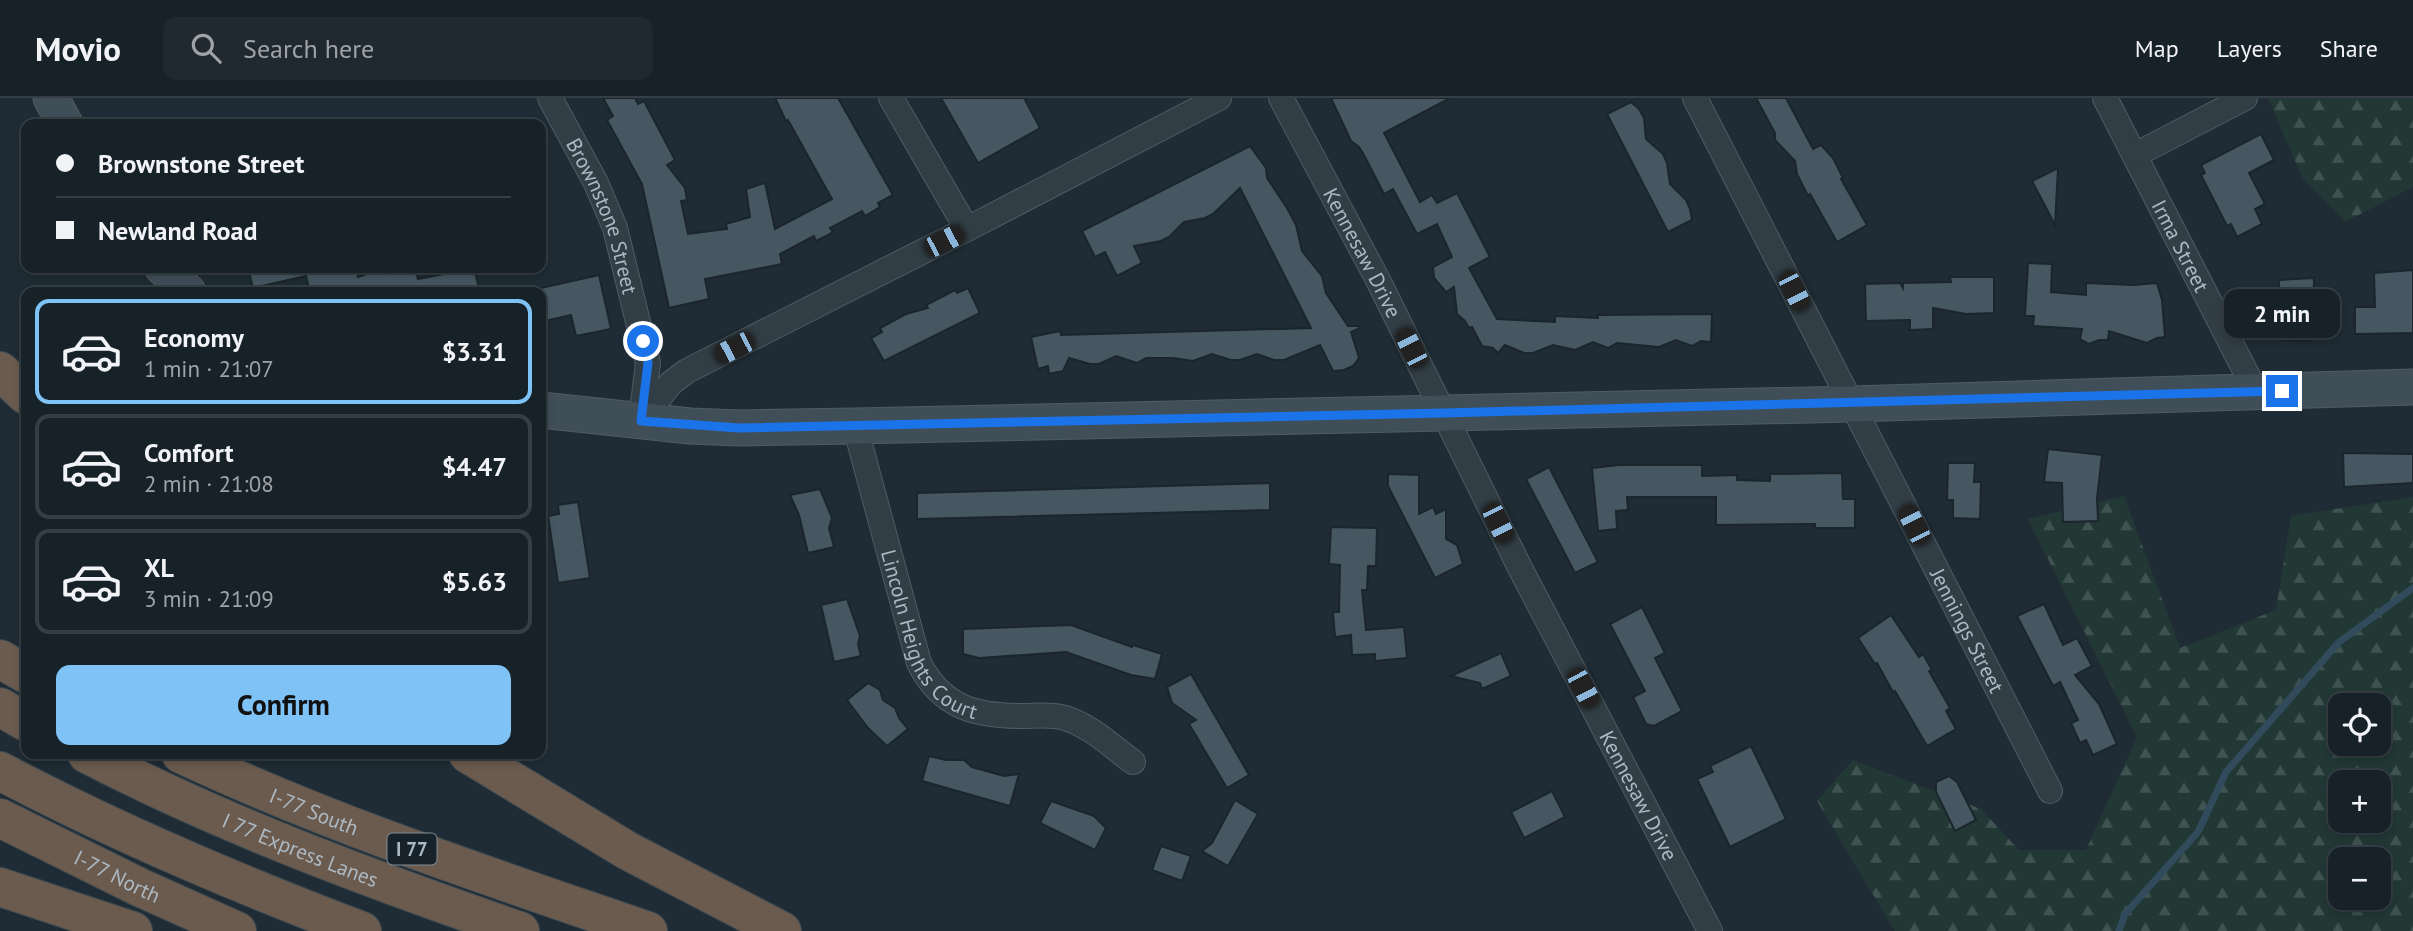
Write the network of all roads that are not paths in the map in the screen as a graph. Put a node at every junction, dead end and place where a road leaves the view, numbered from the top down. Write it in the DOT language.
graph roads {
  1 [pos="550,98"];
  2 [pos="891,98"];
  3 [pos="1219,98"];
  4 [pos="1280,98"];
  5 [pos="1695,98"];
  6 [pos="2105,98"];
  7 [pos="2245,98"];
  8 [pos="2135,155"];
  9 [pos="967,229"];
  10 [pos="168,273"];
  11 [pos="183,287"];
  12 [pos="0,371"];
  13 [pos="2413,387"];
  14 [pos="21,390"];
  15 [pos="2256,392"];
  16 [pos="1852,404"];
  17 [pos="546,412"];
  18 [pos="1444,413"];
  19 [pos="641,421"];
  20 [pos="855,426"];
  21 [pos="0,659"];
  22 [pos="21,671"];
  23 [pos="0,707"];
  24 [pos="21,719"];
  25 [pos="97,759"];
  26 [pos="192,759"];
  27 [pos="476,759"];
  28 [pos="1133,762"];
  29 [pos="0,771"];
  30 [pos="2050,791"];
  31 [pos="0,818"];
  32 [pos="0,887"];
  33 [pos="133,931"];
  34 [pos="237,931"];
  35 [pos="362,931"];
  36 [pos="520,931"];
  37 [pos="648,931"];
  38 [pos="782,931"];
  39 [pos="1710,931"];
  1 -- 19 [label="street, Brownstone Street"];
  2 -- 9 [label="street"];
  3 -- 9 [label="street"];
  4 -- 18 [label="street, Kennesaw Drive"];
  5 -- 16 [label="street, Jennings Street"];
  6 -- 8 [label="street, Irma Street"];
  7 -- 8 [label="street"];
  8 -- 15 [label="street, Irma Street"];
  9 -- 19 [label="street"];
  10 -- 11 [label="street"];
  12 -- 14 [label="highway"];
  13 -- 15 [label="street"];
  15 -- 16 [label="street"];
  16 -- 18 [label="street"];
  16 -- 30 [label="street, Jennings Street"];
  17 -- 19 [label="street"];
  18 -- 20 [label="street"];
  18 -- 39 [label="street, Kennesaw Drive"];
  19 -- 20 [label="street"];
  20 -- 28 [label="street, Lincoln Heights Court"];
  21 -- 22 [label="highway"];
  23 -- 24 [label="highway"];
  25 -- 36 [label="highway, I 77 Express Lanes / I 77"];
  26 -- 37 [label="highway, I-77 South / I 77"];
  27 -- 38 [label="highway"];
  29 -- 35 [label="highway"];
  31 -- 34 [label="highway, I-77 North"];
  32 -- 33 [label="highway"];
}
